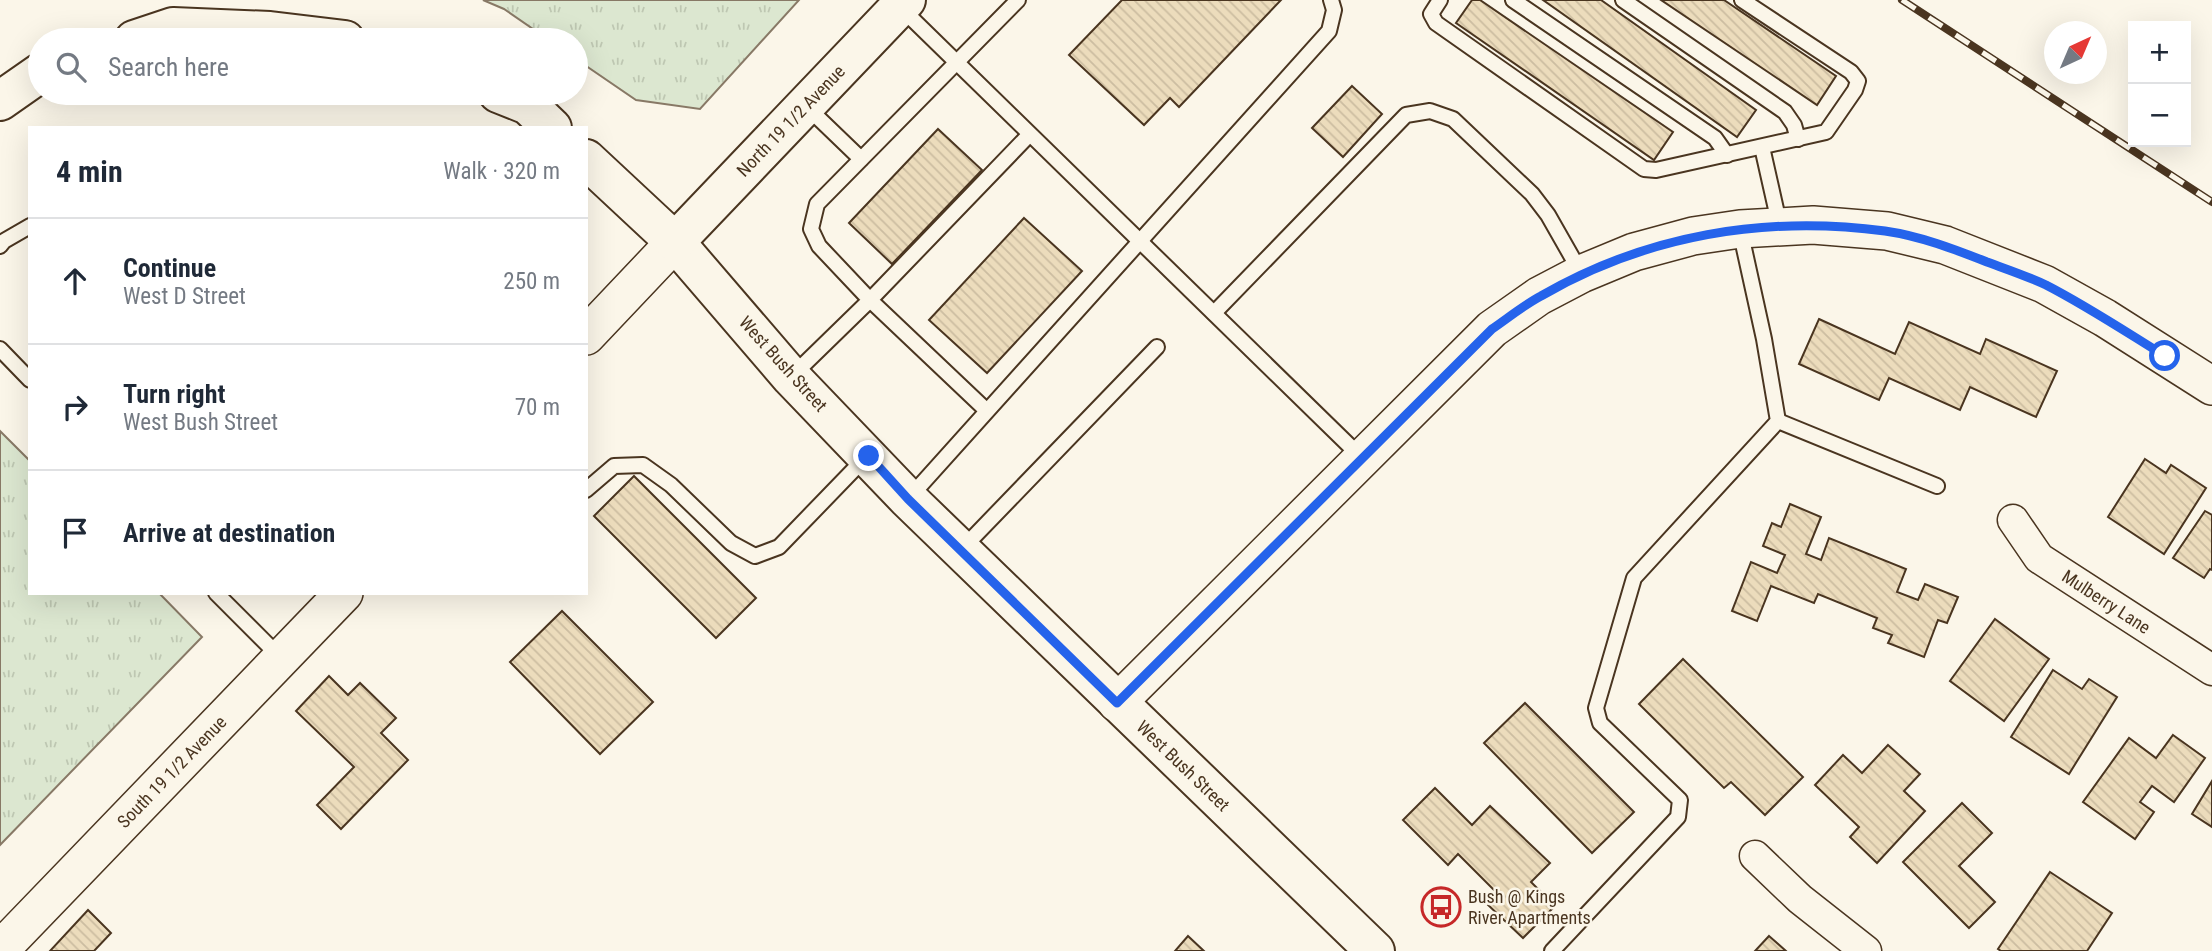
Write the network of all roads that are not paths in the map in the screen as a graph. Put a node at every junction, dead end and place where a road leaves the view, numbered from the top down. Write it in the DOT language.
graph roads {
  1 [pos="1018,0"];
  2 [pos="1331,0"];
  3 [pos="1440,0"];
  4 [pos="1513,0"];
  5 [pos="1623,0"];
  6 [pos="1742,0"];
  7 [pos="903,3"];
  8 [pos="170,28"];
  9 [pos="197,28"];
  10 [pos="956,63"];
  11 [pos="28,81"];
  12 [pos="0,101"];
  13 [pos="528,105"];
  14 [pos="805,106"];
  15 [pos="550,126"];
  16 [pos="1029,135"];
  17 [pos="1798,139"];
  18 [pos="1762,147"];
  19 [pos="1727,155"];
  20 [pos="862,159"];
  21 [pos="588,161"];
  22 [pos="28,227"];
  23 [pos="1780,227"];
  24 [pos="1740,229"];
  25 [pos="676,242"];
  26 [pos="1142,242"];
  27 [pos="0,246"];
  28 [pos="1581,274"];
  29 [pos="870,300"];
  30 [pos="1214,313"];
  31 [pos="588,334"];
  32 [pos="1157,347"];
  33 [pos="0,349"];
  34 [pos="791,377"];
  35 [pos="28,378"];
  36 [pos="2212,386"];
  37 [pos="985,411"];
  38 [pos="1779,421"];
  39 [pos="869,456"];
  40 [pos="1363,459"];
  41 [pos="1937,486"];
  42 [pos="588,488"];
  43 [pos="908,499"];
  44 [pos="2013,520"];
  45 [pos="961,550"];
  46 [pos="218,595"];
  47 [pos="342,595"];
  48 [pos="281,658"];
  49 [pos="2212,670"];
  50 [pos="1117,703"];
  51 [pos="1755,856"];
  52 [pos="0,950"];
  53 [pos="1375,951"];
  54 [pos="1552,951"];
  55 [pos="1866,951"];
  1 -- 10 [label="lane"];
  2 -- 26 [label="lane"];
  3 -- 19 [label="lane"];
  4 -- 19 [label="lane"];
  5 -- 17 [label="lane"];
  6 -- 17 [label="lane"];
  7 -- 10 [label="lane"];
  7 -- 14 [label="main road, North 19 1/2 Avenue"];
  8 -- 9 [label="main road"];
  10 -- 16 [label="lane"];
  10 -- 20 [label="lane"];
  11 -- 12 [label="main road"];
  13 -- 15 [label="main road"];
  14 -- 20 [label="lane"];
  14 -- 25 [label="main road, North 19 1/2 Avenue"];
  16 -- 26 [label="lane"];
  16 -- 29 [label="lane"];
  17 -- 18 [label="lane"];
  18 -- 19 [label="lane"];
  18 -- 23 [label="lane"];
  20 -- 29 [label="lane"];
  21 -- 25 [label="main road, West Bush Street"];
  22 -- 27 [label="lane"];
  23 -- 24 [label="street"];
  23 -- 36 [label="street"];
  24 -- 28 [label="street"];
  24 -- 38 [label="lane"];
  25 -- 31 [label="street"];
  25 -- 34 [label="main road, West Bush Street"];
  26 -- 30 [label="lane"];
  26 -- 37 [label="lane"];
  28 -- 30 [label="lane"];
  28 -- 40 [label="street"];
  29 -- 34 [label="lane"];
  29 -- 37 [label="lane"];
  30 -- 40 [label="lane"];
  32 -- 45 [label="lane"];
  33 -- 35 [label="lane"];
  34 -- 39 [label="main road, West Bush Street"];
  37 -- 43 [label="lane"];
  38 -- 41 [label="lane"];
  38 -- 54 [label="lane"];
  39 -- 42 [label="lane"];
  39 -- 43 [label="main road, West Bush Street"];
  40 -- 50 [label="street"];
  43 -- 45 [label="main road, West Bush Street"];
  44 -- 49 [label="street, Mulberry Lane"];
  45 -- 50 [label="main road, West Bush Street"];
  46 -- 48 [label="lane"];
  47 -- 48 [label="street, South 19 1/2 Avenue"];
  48 -- 52 [label="street, South 19 1/2 Avenue"];
  50 -- 53 [label="main road, West Bush Street"];
  51 -- 55 [label="street"];
}
